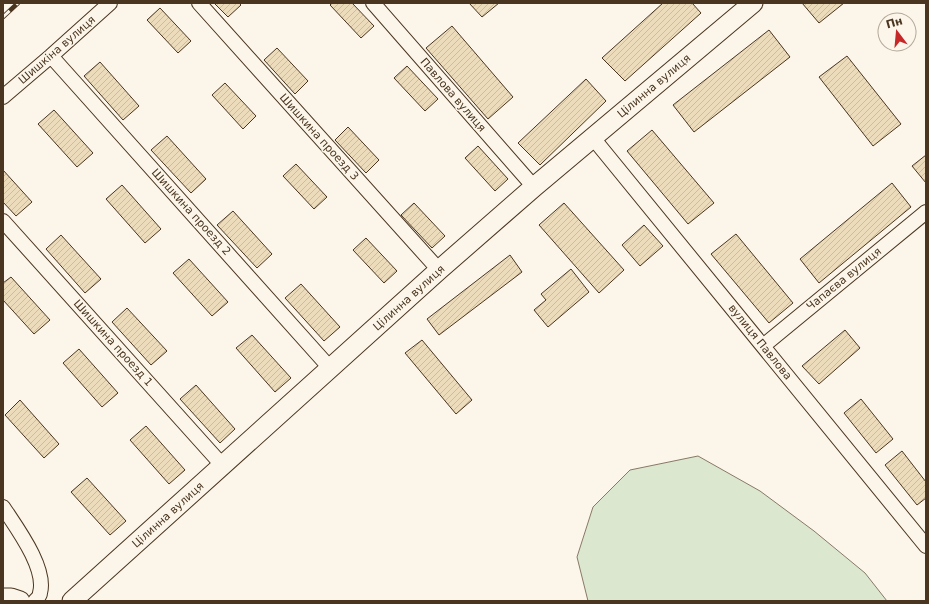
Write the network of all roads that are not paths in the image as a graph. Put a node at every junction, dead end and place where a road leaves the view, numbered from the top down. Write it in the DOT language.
graph roads {
  1 [pos="110,3"];
  2 [pos="199,3"];
  3 [pos="373,3"];
  4 [pos="753,3"];
  5 [pos="51,56"];
  6 [pos="3,97"];
  7 [pos="593,138"];
  8 [pos="534,187"];
  9 [pos="926,212"];
  10 [pos="3,221"];
  11 [pos="439,270"];
  12 [pos="763,346"];
  13 [pos="330,368"];
  14 [pos="223,466"];
  15 [pos="3,507"];
  16 [pos="926,546"];
  17 [pos="3,598"];
  18 [pos="20,601"];
  19 [pos="35,601"];
  20 [pos="72,601"];
  1 -- 5 [label="street, Шишкіна вулиця"];
  2 -- 11 [label="street, Шишкина проезд 3"];
  3 -- 8 [label="street, Павлова вулиця"];
  4 -- 7 [label="street, Цілинна вулиця"];
  5 -- 6 [label="street, Шишкіна вулиця"];
  5 -- 13 [label="street, Шишкина проезд 2"];
  7 -- 8 [label="street, Цілинна вулиця"];
  7 -- 12 [label="street, вулиця Павлова"];
  8 -- 11 [label="street, Цілинна вулиця"];
  9 -- 12 [label="street, Чапаєва вулиця"];
  10 -- 14 [label="street, Шишкина проезд 1"];
  11 -- 13 [label="street, Цілинна вулиця"];
  12 -- 16 [label="street, вулиця Павлова"];
  13 -- 14 [label="street, Цілинна вулиця"];
  14 -- 20 [label="street, Цілинна вулиця"];
  15 -- 19 [label="street"];
  17 -- 18 [label="street"];
}
